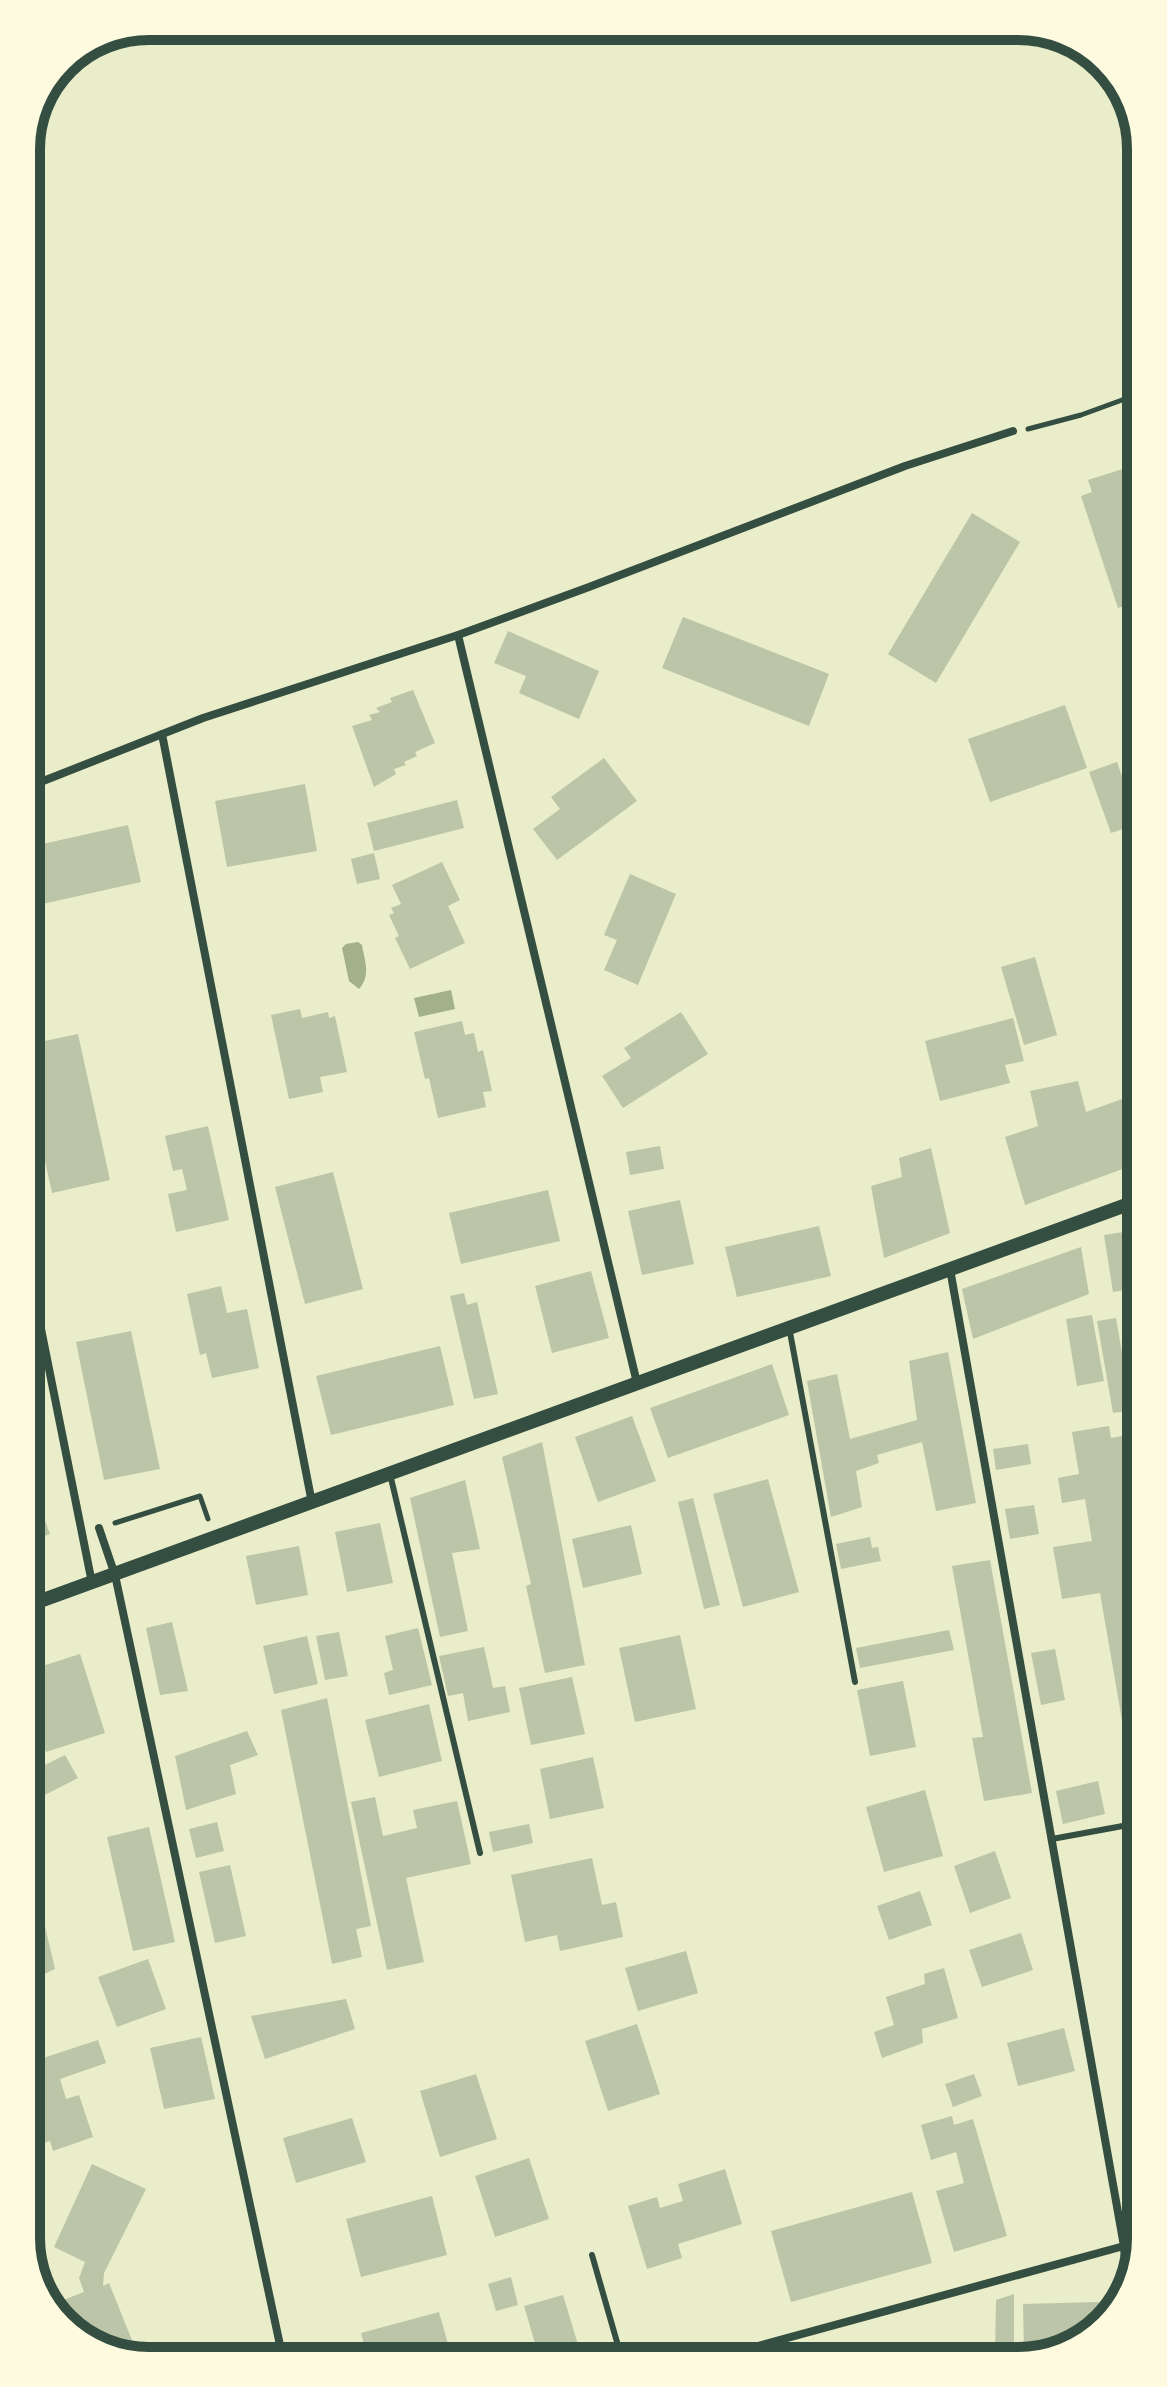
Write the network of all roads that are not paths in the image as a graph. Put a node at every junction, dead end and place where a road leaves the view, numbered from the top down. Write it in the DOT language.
graph roads {
  1 [pos="1013,431"];
  2 [pos="458,635"];
  3 [pos="162,734"];
  4 [pos="40,783"];
  5 [pos="1127,1205"];
  6 [pos="950,1269"];
  7 [pos="40,1324"];
  8 [pos="789,1327"];
  9 [pos="637,1383"];
  10 [pos="390,1474"];
  11 [pos="312,1503"];
  12 [pos="99,1528"];
  13 [pos="115,1575"];
  14 [pos="92,1583"];
  15 [pos="40,1601"];
  16 [pos="855,1682"];
  17 [pos="1127,1825"];
  18 [pos="1052,1839"];
  19 [pos="480,1853"];
  20 [pos="1124,2246"];
  21 [pos="592,2255"];
  22 [pos="1125,2257"];
  23 [pos="280,2347"];
  24 [pos="618,2347"];
  25 [pos="754,2347"];
  1 -- 2 [label="street"];
  2 -- 3 [label="street"];
  2 -- 9 [label="street"];
  3 -- 4 [label="street"];
  3 -- 11 [label="street"];
  5 -- 6 [label="street"];
  6 -- 8 [label="street"];
  6 -- 18 [label="street"];
  7 -- 14 [label="street"];
  8 -- 9 [label="street"];
  8 -- 16 [label="lane"];
  9 -- 10 [label="street"];
  10 -- 11 [label="street"];
  10 -- 19 [label="lane"];
  11 -- 13 [label="street"];
  12 -- 13 [label="street"];
  13 -- 14 [label="street"];
  13 -- 23 [label="street"];
  14 -- 15 [label="street"];
  17 -- 18 [label="lane"];
  18 -- 20 [label="street"];
  20 -- 22 [label="street"];
  20 -- 25 [label="street"];
  21 -- 24 [label="lane"];
}
